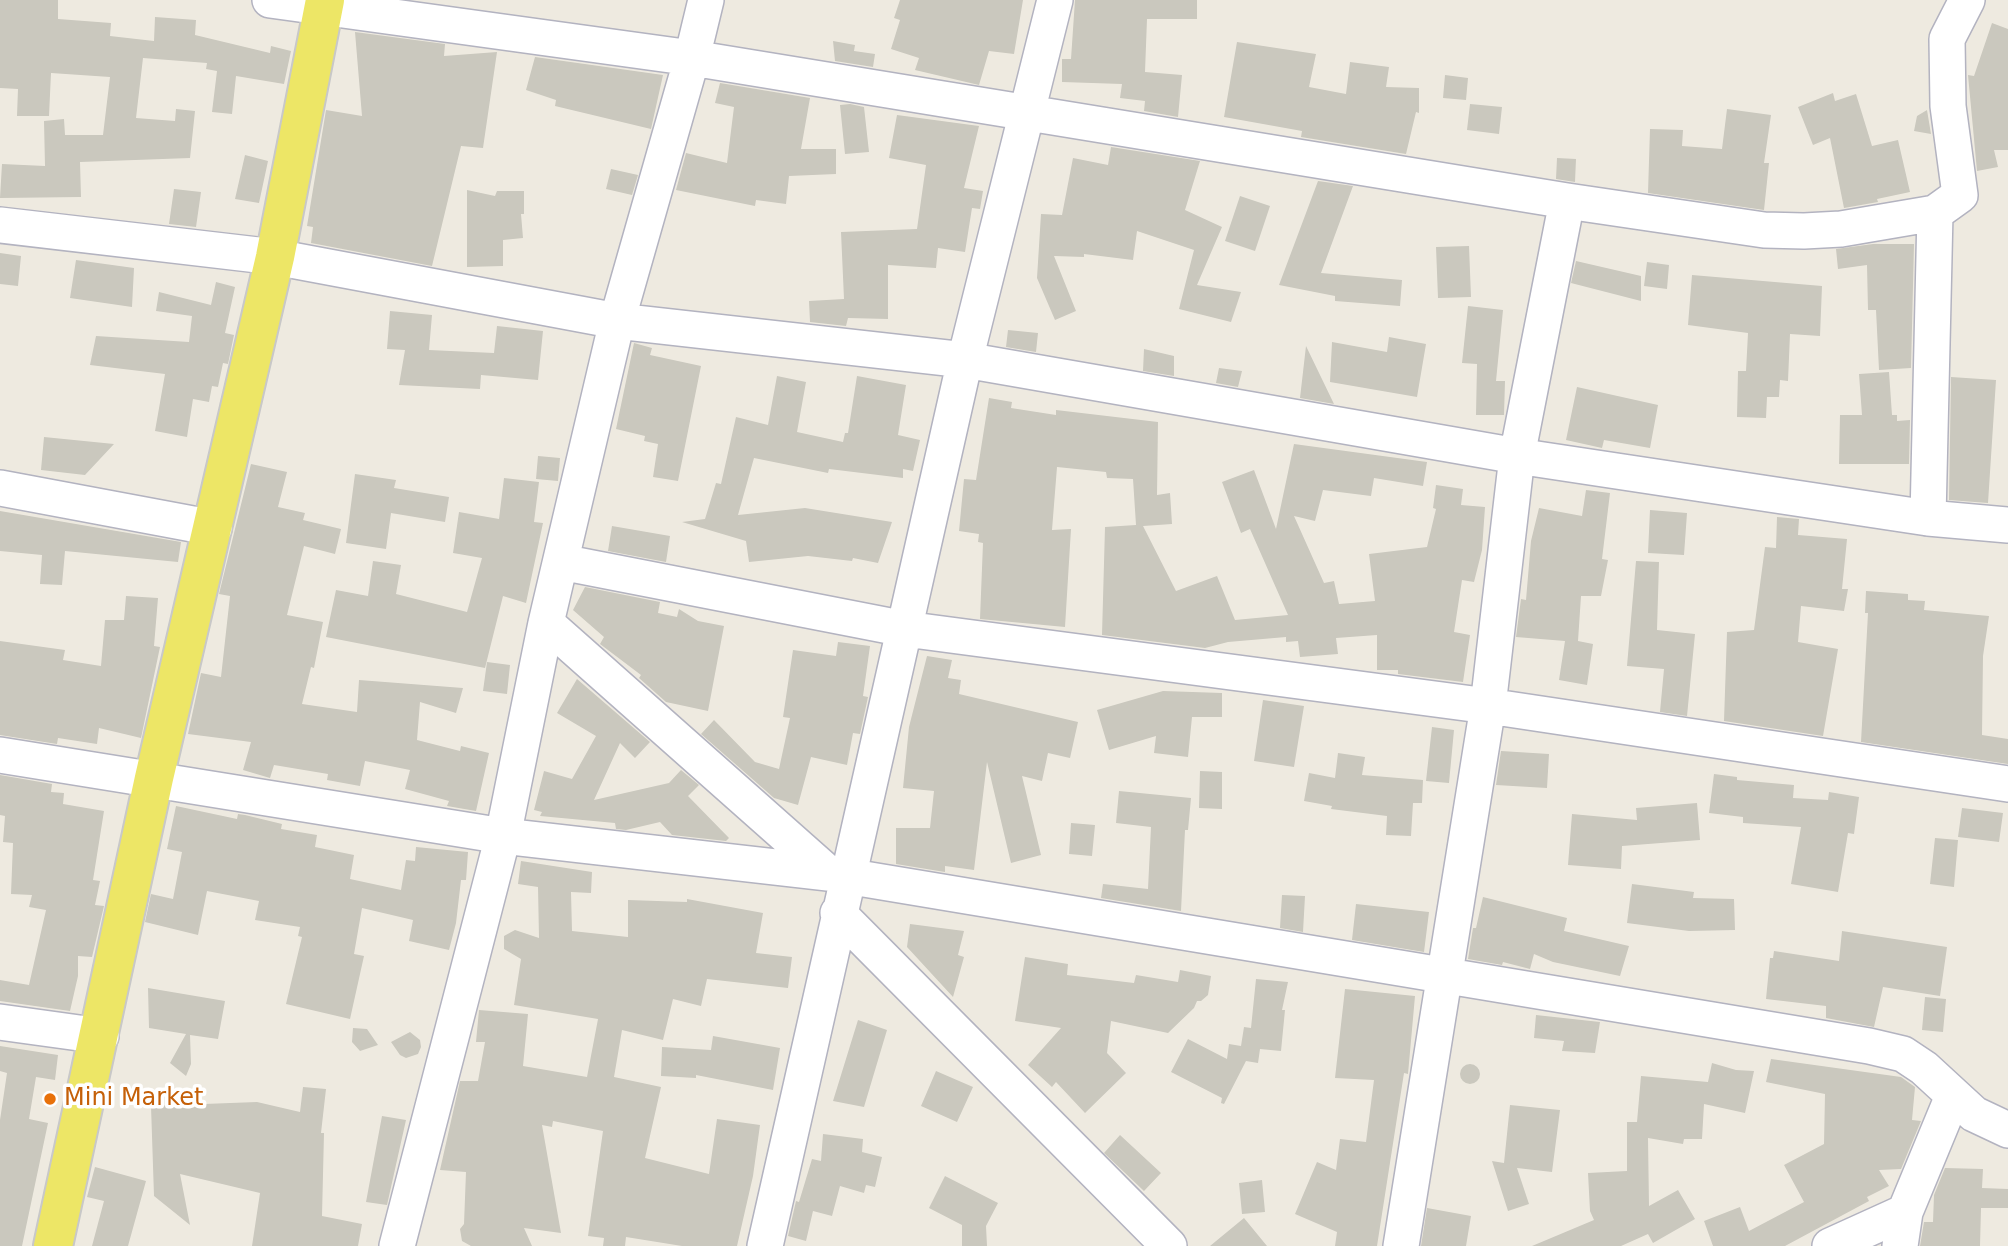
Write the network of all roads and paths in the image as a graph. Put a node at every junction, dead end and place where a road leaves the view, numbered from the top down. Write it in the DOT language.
graph roads {
  1 [pos="270,0"];
  2 [pos="706,0"];
  3 [pos="1055,0"];
  4 [pos="1967,0"];
  5 [pos="324,3"];
  6 [pos="692,58"];
  7 [pos="1028,114"];
  8 [pos="1567,201"];
  9 [pos="1935,213"];
  10 [pos="0,225"];
  11 [pos="275,257"];
  12 [pos="617,321"];
  13 [pos="965,360"];
  14 [pos="1517,456"];
  15 [pos="0,488"];
  16 [pos="1928,517"];
  17 [pos="2008,525"];
  18 [pos="214,528"];
  19 [pos="561,562"];
  20 [pos="546,624"];
  21 [pos="905,629"];
  22 [pos="1488,706"];
  23 [pos="0,755"];
  24 [pos="154,779"];
  25 [pos="2008,784"];
  26 [pos="503,836"];
  27 [pos="839,875"];
  28 [pos="838,913"];
  29 [pos="1443,977"];
  30 [pos="0,1021"];
  31 [pos="101,1036"];
  32 [pos="1953,1097"];
  33 [pos="2008,1130"];
  34 [pos="1905,1212"];
  35 [pos="53,1246"];
  36 [pos="397,1246"];
  37 [pos="765,1246"];
  38 [pos="1169,1246"];
  39 [pos="1401,1246"];
  40 [pos="1830,1246"];
  41 [pos="1900,1246"];
  1 -- 5 [label="street"];
  2 -- 6 [label="street"];
  3 -- 7 [label="street"];
  4 -- 9 [label="street"];
  5 -- 6 [label="street"];
  5 -- 11 [label="main road"];
  6 -- 7 [label="street"];
  6 -- 12 [label="street"];
  7 -- 8 [label="street"];
  7 -- 13 [label="street"];
  8 -- 9 [label="street"];
  8 -- 14 [label="street"];
  9 -- 16 [label="street"];
  10 -- 11 [label="street"];
  11 -- 12 [label="street"];
  11 -- 18 [label="main road"];
  12 -- 13 [label="street"];
  12 -- 19 [label="street"];
  13 -- 14 [label="street"];
  13 -- 21 [label="street"];
  14 -- 16 [label="street"];
  14 -- 22 [label="street"];
  15 -- 18 [label="street"];
  16 -- 17 [label="street"];
  18 -- 24 [label="main road"];
  19 -- 20 [label="street"];
  19 -- 21 [label="street"];
  20 -- 26 [label="street"];
  20 -- 27 [label="street"];
  21 -- 22 [label="street"];
  21 -- 27 [label="street"];
  22 -- 25 [label="street"];
  22 -- 29 [label="street"];
  23 -- 24 [label="street"];
  24 -- 26 [label="street"];
  24 -- 31 [label="main road"];
  26 -- 27 [label="street"];
  26 -- 36 [label="street"];
  27 -- 28 [label="street"];
  27 -- 29 [label="street"];
  28 -- 37 [label="street"];
  28 -- 38 [label="street"];
  29 -- 32 [label="street"];
  29 -- 39 [label="street"];
  30 -- 31 [label="street"];
  31 -- 35 [label="main road"];
  32 -- 33 [label="street"];
  32 -- 34 [label="street"];
  34 -- 40 [label="street"];
  34 -- 41 [label="street"];
}
